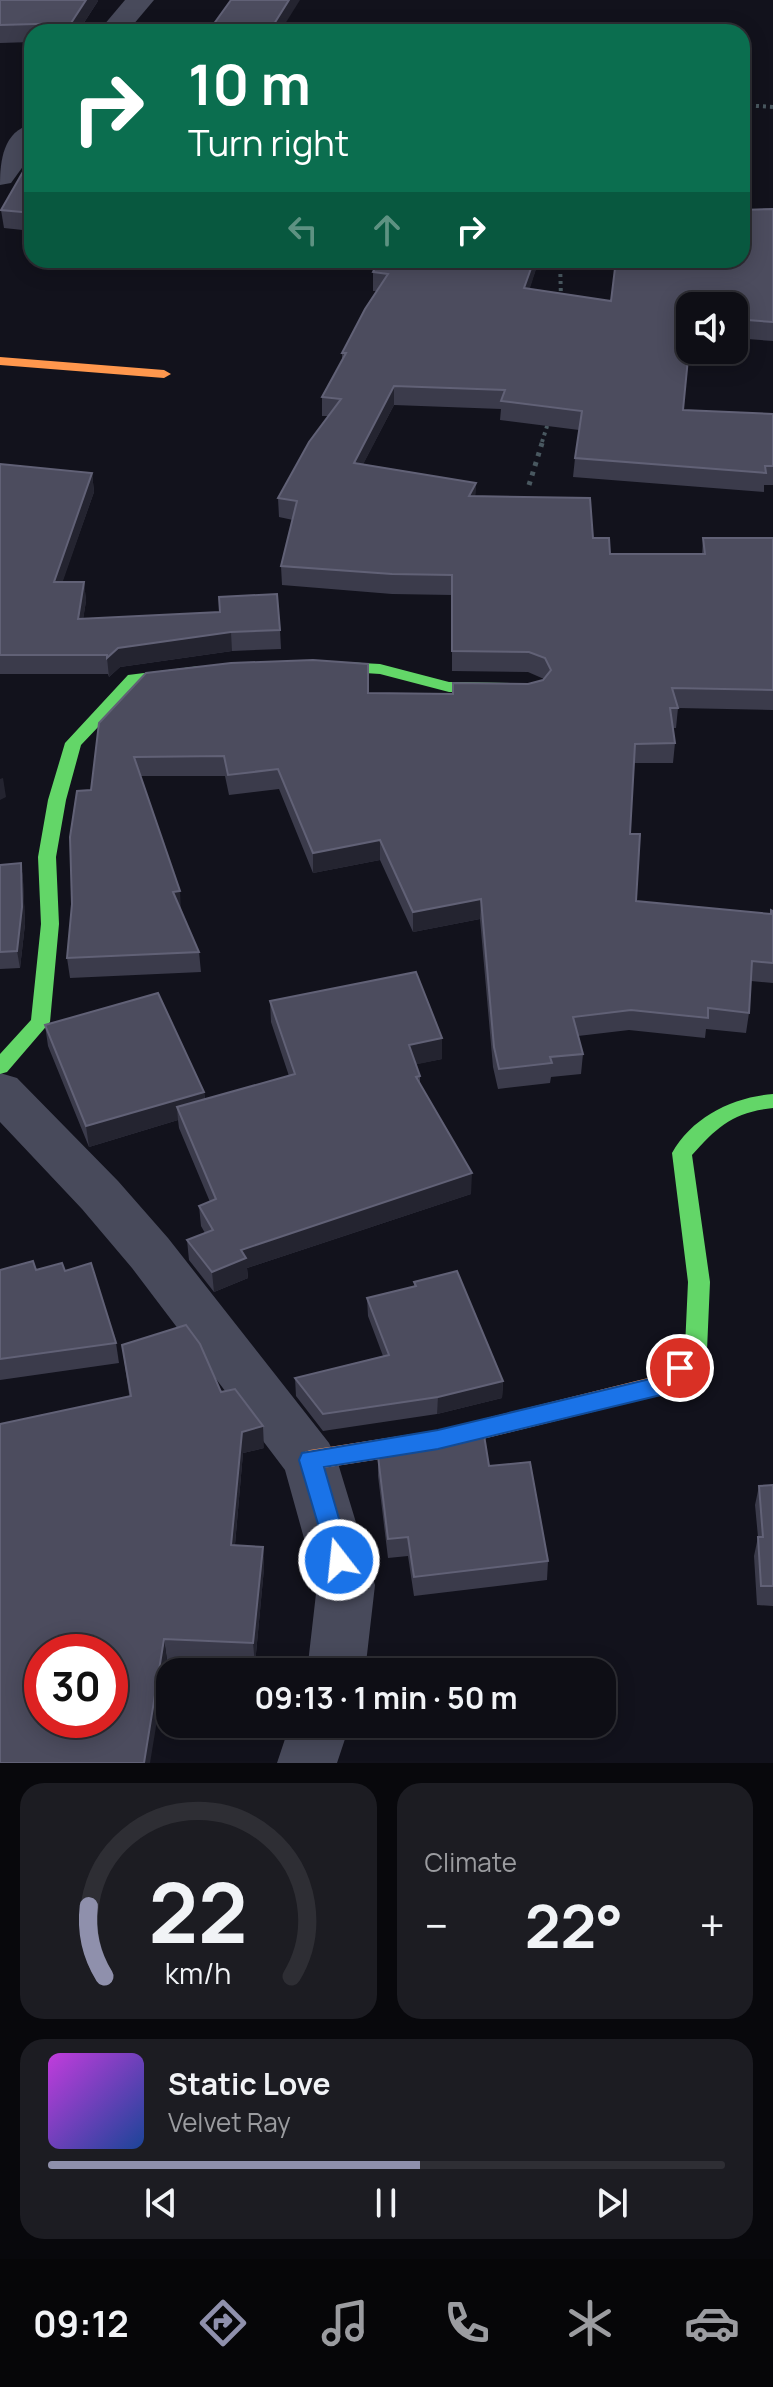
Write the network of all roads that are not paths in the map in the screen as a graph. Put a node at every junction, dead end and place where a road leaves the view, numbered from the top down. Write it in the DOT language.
graph roads {
  1 [pos="140,0"];
  2 [pos="119,24"];
  3 [pos="24,144"];
  4 [pos="0,176"];
  5 [pos="0,361"];
  6 [pos="164,374"];
  7 [pos="286,665"];
  8 [pos="218,668"];
  9 [pos="527,688"];
  10 [pos="0,1067"];
  11 [pos="0,1091"];
  12 [pos="773,1101"];
  13 [pos="310,1460"];
  14 [pos="338,1658"];
  15 [pos="315,1738"];
  16 [pos="307,1763"];
  1 -- 2 [label="street"];
  3 -- 4 [label="street"];
  5 -- 6 [label="street"];
  7 -- 9 [label="street"];
  8 -- 10 [label="street"];
  11 -- 13 [label="street"];
  12 -- 13 [label="street"];
  13 -- 14 [label="street"];
  15 -- 16 [label="street"];
}
